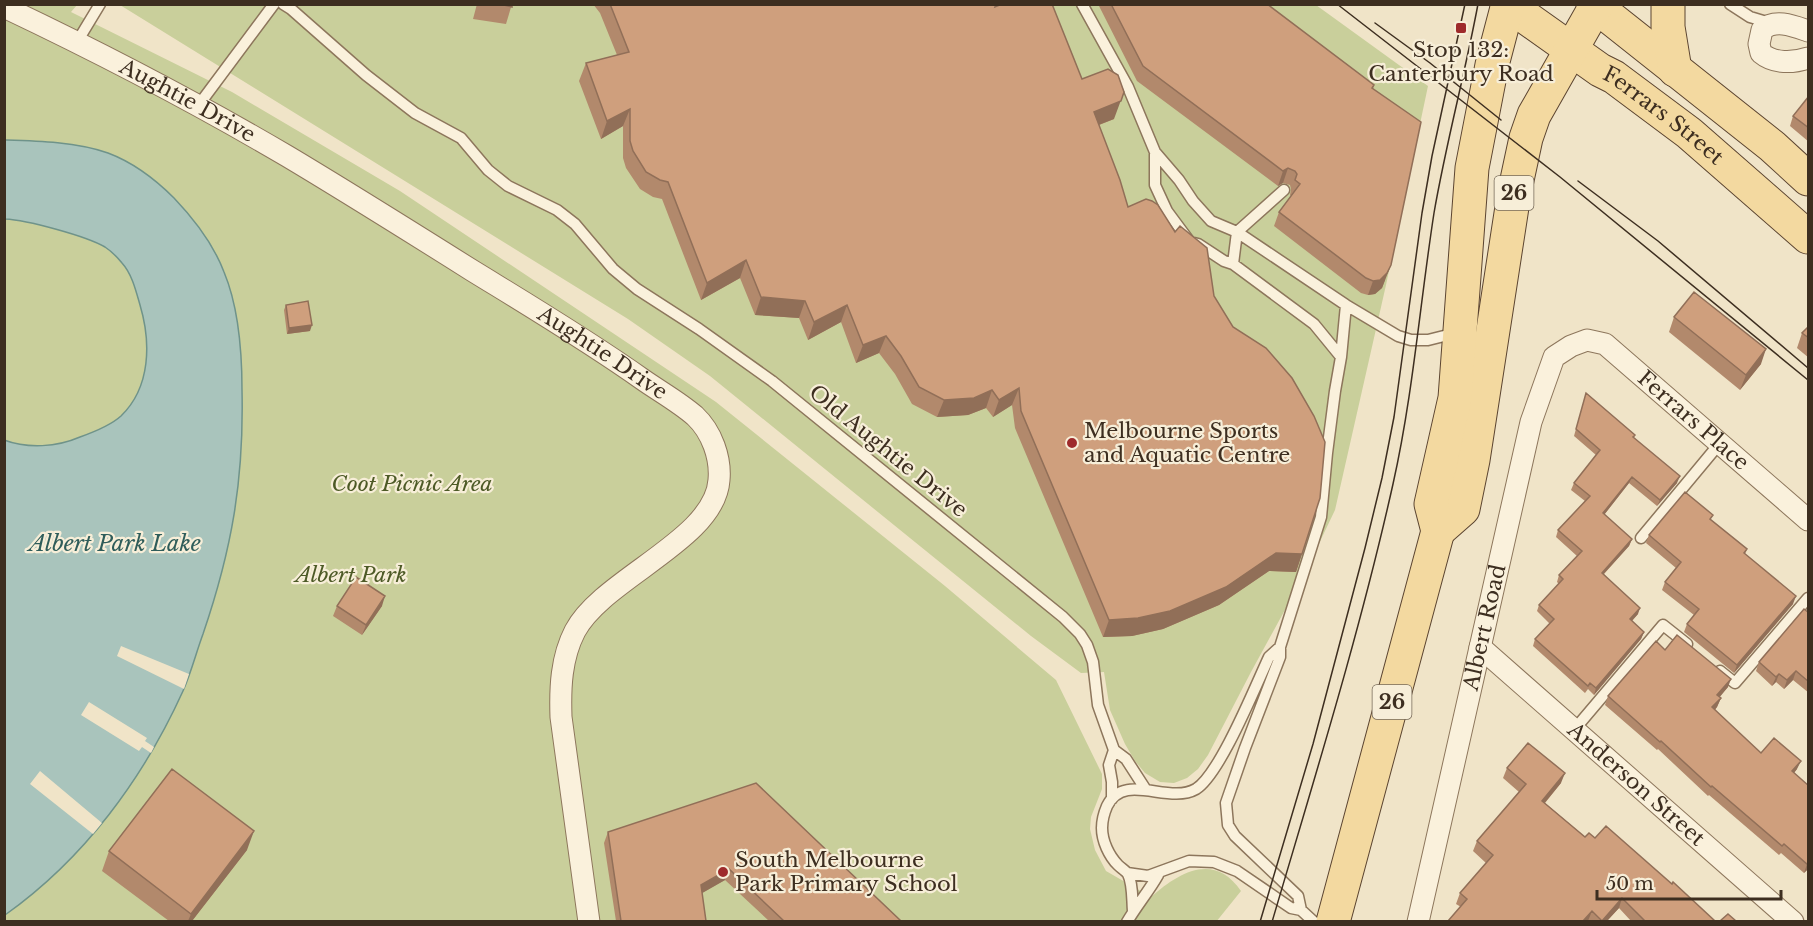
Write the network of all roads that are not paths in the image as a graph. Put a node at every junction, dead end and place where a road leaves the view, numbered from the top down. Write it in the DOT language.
graph roads {
  1 [pos="100,4"];
  2 [pos="274,4"];
  3 [pos="283,4"];
  4 [pos="1082,4"];
  5 [pos="1668,4"];
  6 [pos="1730,4"];
  7 [pos="1508,5"];
  8 [pos="1595,5"];
  9 [pos="4,8"];
  10 [pos="1780,24"];
  11 [pos="1809,31"];
  12 [pos="78,42"];
  13 [pos="1570,49"];
  14 [pos="1809,58"];
  15 [pos="1675,70"];
  16 [pos="198,106"];
  17 [pos="1155,152"];
  18 [pos="1809,179"];
  19 [pos="1284,190"];
  20 [pos="1237,232"];
  21 [pos="1809,237"];
  22 [pos="1233,264"];
  23 [pos="1346,305"];
  24 [pos="1459,332"];
  25 [pos="1571,346"];
  26 [pos="1341,357"];
  27 [pos="1720,443"];
  28 [pos="1809,520"];
  29 [pos="1438,531"];
  30 [pos="1641,538"];
  31 [pos="1809,598"];
  32 [pos="1280,647"];
  33 [pos="1480,647"];
  34 [pos="1574,730"];
  35 [pos="1114,750"];
  36 [pos="1146,790"];
  37 [pos="1112,799"];
  38 [pos="1127,873"];
  39 [pos="1158,874"];
  40 [pos="1133,910"];
  41 [pos="1301,910"];
  42 [pos="589,921"];
  43 [pos="1127,921"];
  44 [pos="1314,921"];
  45 [pos="1334,921"];
  46 [pos="1418,921"];
  47 [pos="1793,921"];
  1 -- 12 [label="lane"];
  2 -- 16 [label="lane"];
  3 -- 35 [label="lane, Old Aughtie Drive"];
  4 -- 17 [label="lane"];
  5 -- 15 [label="main road"];
  6 -- 10 [label="lane"];
  7 -- 13 [label="main road, Ferrars Street"];
  7 -- 24 [label="main road, 26"];
  8 -- 13 [label="main road, 26"];
  8 -- 15 [label="main road, Ferrars Street"];
  9 -- 12 [label="street, Aughtie Drive"];
  10 -- 11 [label="street"];
  10 -- 14 [label="street"];
  12 -- 16 [label="street, Aughtie Drive"];
  13 -- 21 [label="main road, Ferrars Street"];
  13 -- 29 [label="main road, 26"];
  15 -- 18 [label="main road, Ferrars Street"];
  16 -- 42 [label="street, Aughtie Drive"];
  17 -- 20 [label="lane"];
  17 -- 22 [label="lane"];
  19 -- 20 [label="lane"];
  20 -- 22 [label="lane"];
  20 -- 23 [label="lane"];
  22 -- 26 [label="lane"];
  23 -- 24 [label="lane"];
  23 -- 26 [label="lane"];
  24 -- 29 [label="main road, 26"];
  25 -- 27 [label="street, Ferrars Place"];
  25 -- 33 [label="street, Albert Road"];
  26 -- 32 [label="lane"];
  27 -- 28 [label="street, Ferrars Place"];
  27 -- 30 [label="lane"];
  29 -- 45 [label="main road, 26"];
  31 -- 34 [label="lane"];
  32 -- 36 [label="lane"];
  32 -- 41 [label="lane"];
  33 -- 34 [label="street, Anderson Street"];
  33 -- 46 [label="street, Albert Road"];
  34 -- 47 [label="street, Anderson Street"];
  35 -- 36 [label="lane, Old Aughtie Drive"];
  35 -- 37 [label="lane, Old Aughtie Drive"];
  36 -- 37 [label="lane"];
  37 -- 38 [label="lane"];
  38 -- 39 [label="lane"];
  38 -- 40 [label="lane"];
  39 -- 40 [label="lane"];
  39 -- 41 [label="lane"];
  40 -- 43 [label="lane"];
  41 -- 44 [label="lane"];
}
